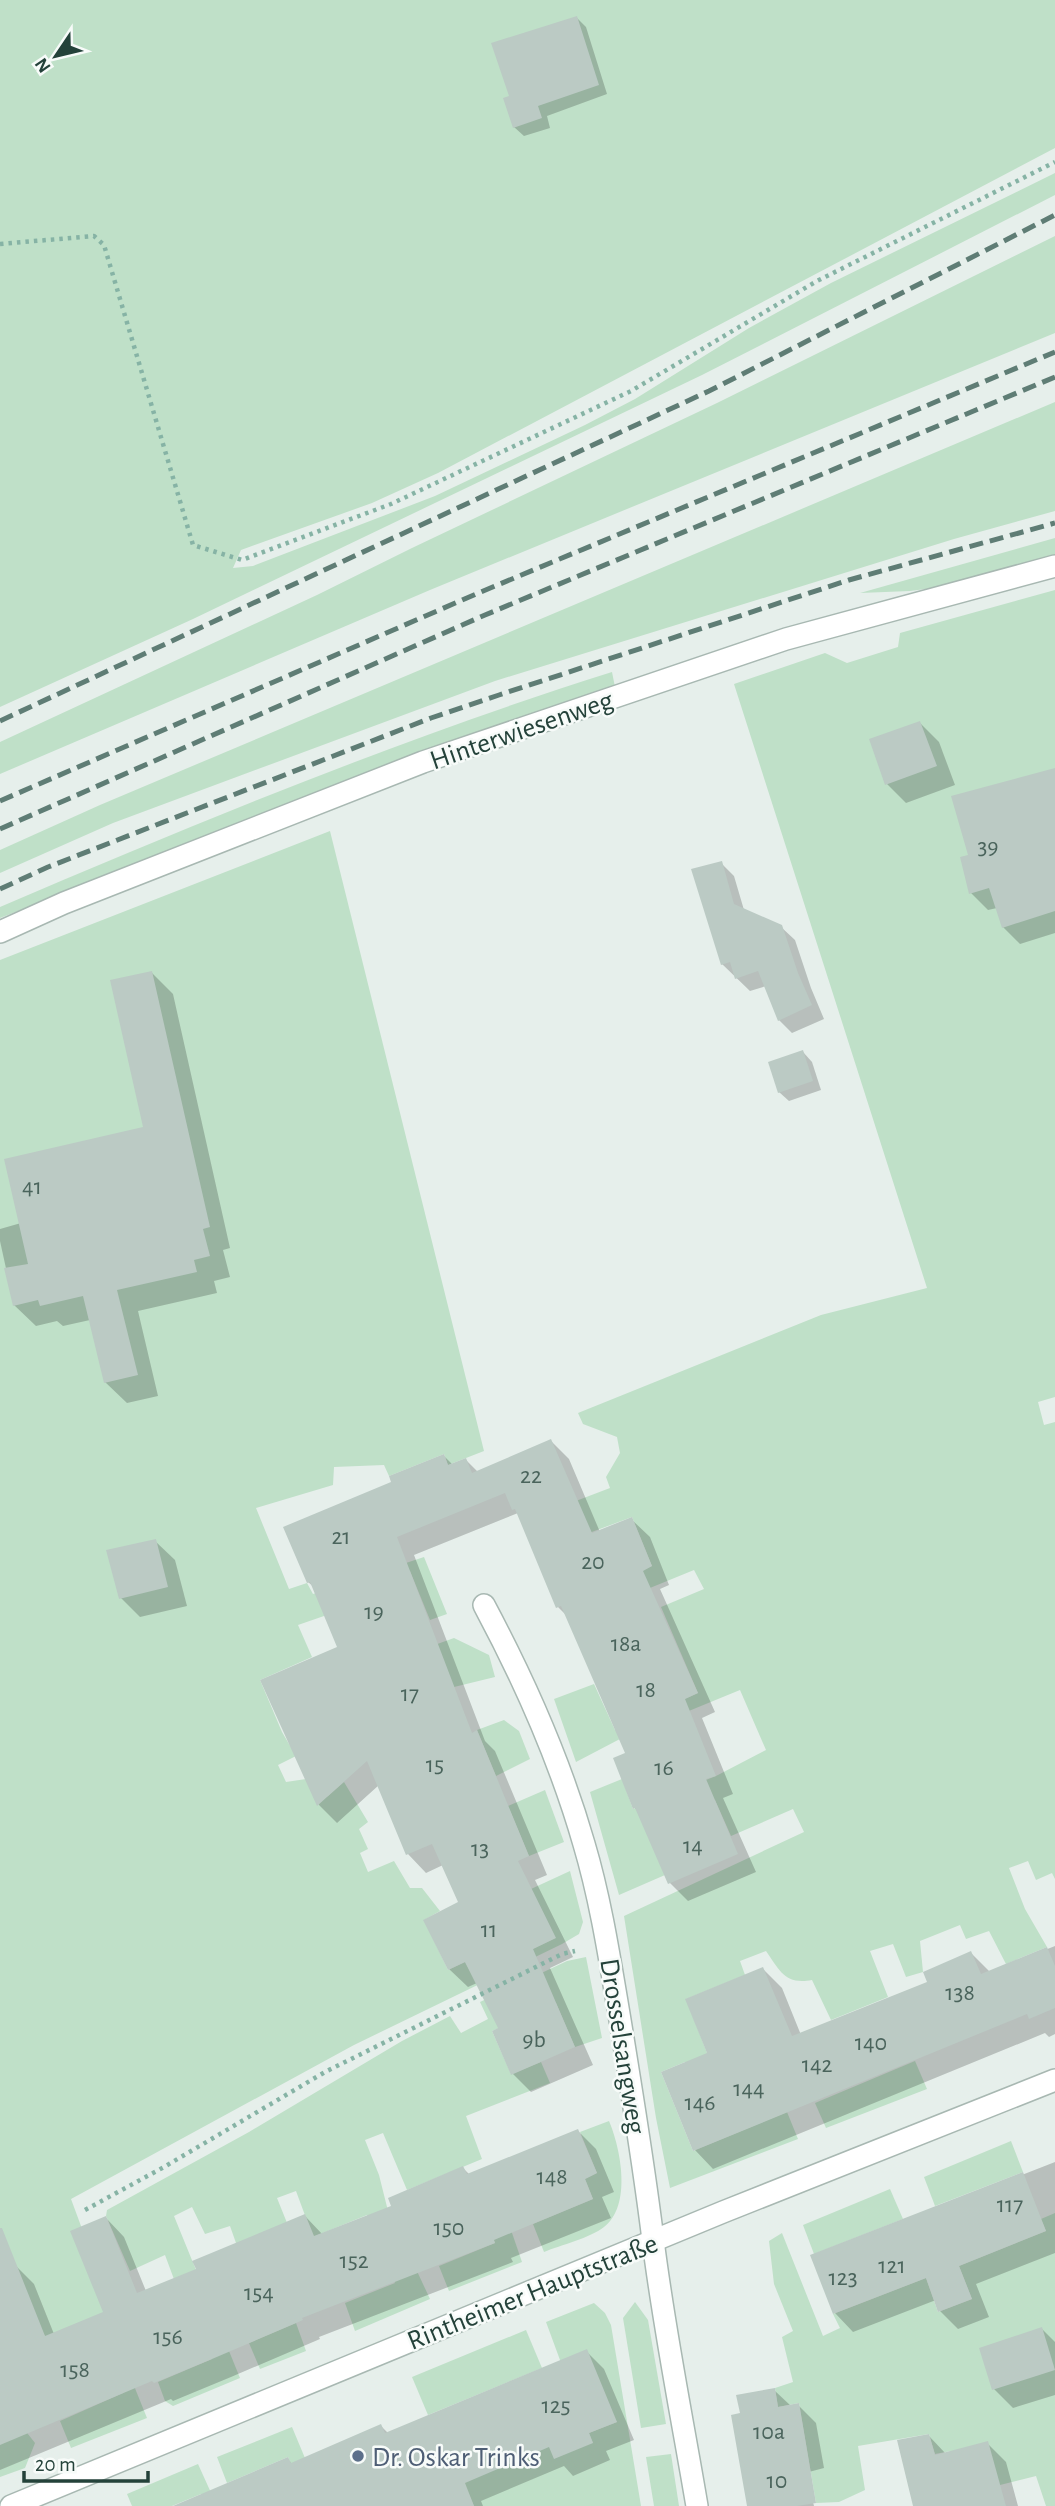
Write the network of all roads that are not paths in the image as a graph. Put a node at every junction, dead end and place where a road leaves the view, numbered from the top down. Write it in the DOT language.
graph roads {
  1 [pos="1055,566"];
  2 [pos="0,932"];
  3 [pos="484,1605"];
  4 [pos="1055,2080"];
  5 [pos="653,2242"];
  6 [pos="11,2506"];
  7 [pos="697,2506"];
  1 -- 2 [label="street, Hinterwiesenweg"];
  3 -- 5 [label="street, Drosselsangweg"];
  4 -- 5 [label="street, Rintheimer Hauptstraße"];
  5 -- 6 [label="street, Rintheimer Hauptstraße"];
  5 -- 7 [label="street, Drosselsangweg"];
}
